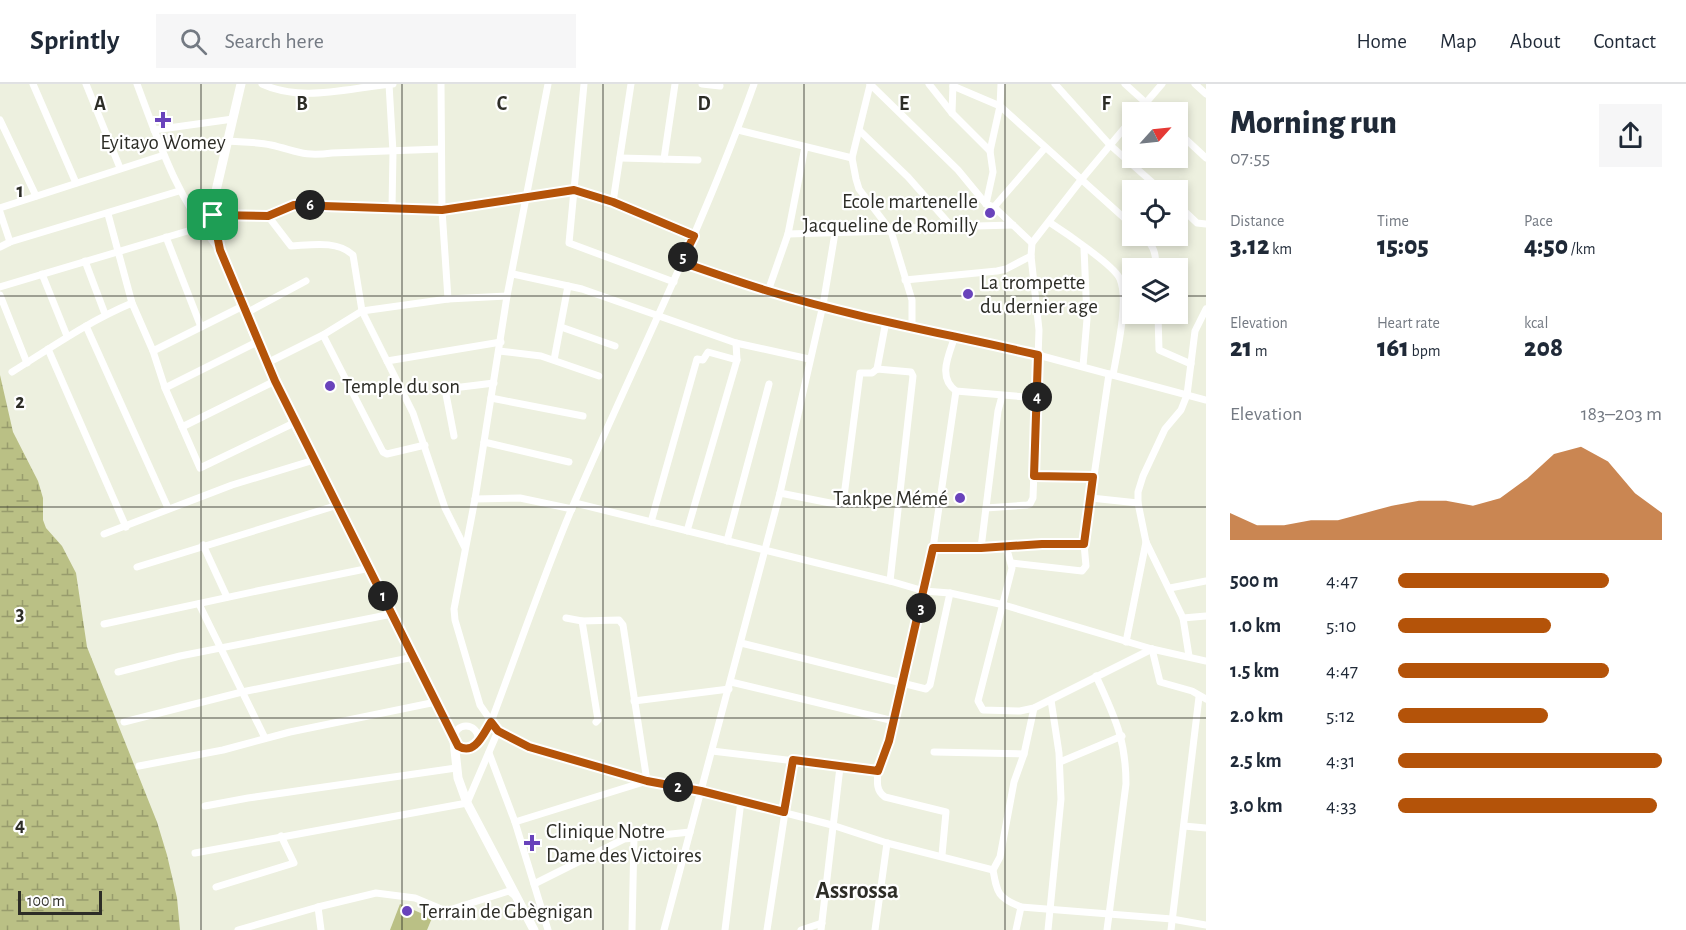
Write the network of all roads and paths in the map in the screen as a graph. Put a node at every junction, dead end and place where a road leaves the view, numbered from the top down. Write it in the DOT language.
graph roads {
  1 [pos="33,84"];
  2 [pos="86,84"];
  3 [pos="137,84"];
  4 [pos="241,84"];
  5 [pos="262,84"];
  6 [pos="391,84"];
  7 [pos="441,84"];
  8 [pos="548,84"];
  9 [pos="584,84"];
  10 [pos="631,84"];
  11 [pos="675,84"];
  12 [pos="702,84"];
  13 [pos="754,84"];
  14 [pos="870,84"];
  15 [pos="929,84"];
  16 [pos="1001,84"];
  17 [pos="1055,84"];
  18 [pos="1125,84"];
  19 [pos="1162,84"];
  20 [pos="1195,84"];
  21 [pos="953,85"];
  22 [pos="720,86"];
  23 [pos="1206,94"];
  24 [pos="1145,102"];
  25 [pos="1147,102"];
  26 [pos="1000,106"];
  27 [pos="952,113"];
  28 [pos="233,119"];
  29 [pos="0,120"];
  30 [pos="154,129"];
  31 [pos="738,130"];
  32 [pos="860,131"];
  33 [pos="1122,131"];
  34 [pos="228,141"];
  35 [pos="1188,141"];
  36 [pos="1110,145"];
  37 [pos="805,147"];
  38 [pos="1045,148"];
  39 [pos="441,149"];
  40 [pos="990,151"];
  41 [pos="393,152"];
  42 [pos="164,155"];
  43 [pos="620,158"];
  44 [pos="852,158"];
  45 [pos="1206,158"];
  46 [pos="664,159"];
  47 [pos="698,160"];
  48 [pos="120,168"];
  49 [pos="1081,180"];
  50 [pos="1150,180"];
  51 [pos="76,183"];
  52 [pos="574,190"];
  53 [pos="180,191"];
  54 [pos="36,196"];
  55 [pos="526,196"];
  56 [pos="613,202"];
  57 [pos="986,204"];
  58 [pos="994,207"];
  59 [pos="392,208"];
  60 [pos="0,210"];
  61 [pos="442,210"];
  62 [pos="108,214"];
  63 [pos="213,215"];
  64 [pos="1188,215"];
  65 [pos="268,216"];
  66 [pos="1122,216"];
  67 [pos="1049,222"];
  68 [pos="1206,224"];
  69 [pos="1013,225"];
  70 [pos="201,227"];
  71 [pos="952,227"];
  72 [pos="891,231"];
  73 [pos="835,233"];
  74 [pos="788,234"];
  75 [pos="694,236"];
  76 [pos="166,237"];
  77 [pos="10,242"];
  78 [pos="1032,243"];
  79 [pos="0,247"];
  80 [pos="1084,248"];
  81 [pos="220,250"];
  82 [pos="120,251"];
  83 [pos="1031,256"];
  84 [pos="85,261"];
  85 [pos="681,262"];
  86 [pos="42,274"];
  87 [pos="513,274"];
  88 [pos="905,280"];
  89 [pos="306,281"];
  90 [pos="674,282"];
  91 [pos="568,286"];
  92 [pos="0,287"];
  93 [pos="768,291"];
  94 [pos="0,295"];
  95 [pos="507,296"];
  96 [pos="448,299"];
  97 [pos="132,303"];
  98 [pos="823,305"];
  99 [pos="1206,309"];
  100 [pos="244,310"];
  101 [pos="362,311"];
  102 [pos="105,314"];
  103 [pos="657,316"];
  104 [pos="886,321"];
  105 [pos="1158,324"];
  106 [pos="86,326"];
  107 [pos="201,327"];
  108 [pos="561,327"];
  109 [pos="912,328"];
  110 [pos="323,335"];
  111 [pos="67,336"];
  112 [pos="955,336"];
  113 [pos="257,342"];
  114 [pos="501,342"];
  115 [pos="736,343"];
  116 [pos="615,346"];
  117 [pos="48,349"];
  118 [pos="153,351"];
  119 [pos="499,351"];
  120 [pos="1038,355"];
  121 [pos="809,359"];
  122 [pos="554,360"];
  123 [pos="737,360"];
  124 [pos="387,361"];
  125 [pos="27,363"];
  126 [pos="267,363"];
  127 [pos="1191,363"];
  128 [pos="1083,366"];
  129 [pos="877,369"];
  130 [pos="12,372"];
  131 [pos="1111,375"];
  132 [pos="599,376"];
  133 [pos="275,381"];
  134 [pos="494,383"];
  135 [pos="769,384"];
  136 [pos="165,388"];
  137 [pos="956,391"];
  138 [pos="1187,395"];
  139 [pos="1002,396"];
  140 [pos="491,398"];
  141 [pos="1037,398"];
  142 [pos="1206,400"];
  143 [pos="583,416"];
  144 [pos="294,423"];
  145 [pos="182,427"];
  146 [pos="454,436"];
  147 [pos="484,442"];
  148 [pos="425,445"];
  149 [pos="314,460"];
  150 [pos="569,462"];
  151 [pos="1034,476"];
  152 [pos="1093,477"];
  153 [pos="780,493"];
  154 [pos="1091,498"];
  155 [pos="475,499"];
  156 [pos="1138,503"];
  157 [pos="338,505"];
  158 [pos="573,506"];
  159 [pos="168,508"];
  160 [pos="986,508"];
  161 [pos="651,522"];
  162 [pos="126,527"];
  163 [pos="687,531"];
  164 [pos="104,534"];
  165 [pos="727,541"];
  166 [pos="1146,542"];
  167 [pos="1084,544"];
  168 [pos="203,545"];
  169 [pos="1006,546"];
  170 [pos="465,548"];
  171 [pos="933,548"];
  172 [pos="981,548"];
  173 [pos="764,550"];
  174 [pos="1012,563"];
  175 [pos="137,567"];
  176 [pos="370,568"];
  177 [pos="890,581"];
  178 [pos="1206,581"];
  179 [pos="1170,588"];
  180 [pos="924,591"];
  181 [pos="950,593"];
  182 [pos="227,597"];
  183 [pos="199,604"];
  184 [pos="1004,605"];
  185 [pos="392,614"];
  186 [pos="1206,616"];
  187 [pos="566,618"];
  188 [pos="1183,618"];
  189 [pos="582,621"];
  190 [pos="104,624"];
  191 [pos="1126,642"];
  192 [pos="741,643"];
  193 [pos="222,648"];
  194 [pos="1152,649"];
  195 [pos="1189,656"];
  196 [pos="414,657"];
  197 [pos="1206,661"];
  198 [pos="118,672"];
  199 [pos="1096,676"];
  200 [pos="903,684"];
  201 [pos="730,686"];
  202 [pos="242,692"];
  203 [pos="1202,698"];
  204 [pos="1051,700"];
  205 [pos="634,701"];
  206 [pos="436,702"];
  207 [pos="1034,708"];
  208 [pos="894,721"];
  209 [pos="124,722"];
  210 [pos="491,722"];
  211 [pos="596,722"];
  212 [pos="498,731"];
  213 [pos="1122,736"];
  214 [pos="265,738"];
  215 [pos="454,741"];
  216 [pos="477,744"];
  217 [pos="712,751"];
  218 [pos="934,752"];
  219 [pos="489,753"];
  220 [pos="1024,754"];
  221 [pos="793,760"];
  222 [pos="1060,762"];
  223 [pos="139,766"];
  224 [pos="840,767"];
  225 [pos="456,768"];
  226 [pos="878,771"];
  227 [pos="647,781"];
  228 [pos="701,791"];
  229 [pos="741,801"];
  230 [pos="466,803"];
  231 [pos="205,806"];
  232 [pos="784,812"];
  233 [pos="515,822"];
  234 [pos="832,825"];
  235 [pos="1184,826"];
  236 [pos="1206,828"];
  237 [pos="690,832"];
  238 [pos="281,836"];
  239 [pos="634,837"];
  240 [pos="887,843"];
  241 [pos="195,853"];
  242 [pos="942,855"];
  243 [pos="993,870"];
  244 [pos="534,884"];
  245 [pos="216,887"];
  246 [pos="516,897"];
  247 [pos="318,907"];
  248 [pos="1021,907"];
  249 [pos="1050,910"];
  250 [pos="1108,914"];
  251 [pos="1172,919"];
  252 [pos="1206,925"];
  253 [pos="822,927"];
  254 [pos="238,930"];
  255 [pos="321,930"];
  256 [pos="534,930"];
  257 [pos="548,930"];
  258 [pos="632,930"];
  259 [pos="664,930"];
  260 [pos="725,930"];
  261 [pos="767,930"];
  262 [pos="801,930"];
  263 [pos="875,930"];
  264 [pos="1016,930"];
  265 [pos="1048,930"];
  266 [pos="1107,930"];
  267 [pos="1171,930"];
  1 -- 51 [label="street"];
  2 -- 48 [label="street"];
  3 -- 30 [label="street"];
  4 -- 28 [label="main road"];
  5 -- 6 [label="street"];
  6 -- 41 [label="street"];
  7 -- 39 [label="street"];
  8 -- 55 [label="street"];
  9 -- 52 [label="street"];
  10 -- 43 [label="street"];
  11 -- 46 [label="street"];
  12 -- 22 [label="street"];
  13 -- 31 [label="street"];
  14 -- 32 [label="street"];
  14 -- 57 [label="street"];
  15 -- 27 [label="street"];
  16 -- 26 [label="street"];
  17 -- 36 [label="street"];
  18 -- 24 [label="street"];
  19 -- 25 [label="street"];
  20 -- 23 [label="street"];
  21 -- 26 [label="street"];
  21 -- 27 [label="street"];
  26 -- 38 [label="street"];
  26 -- 40 [label="street"];
  27 -- 40 [label="street"];
  28 -- 30 [label="street"];
  28 -- 34 [label="main road"];
  29 -- 54 [label="street"];
  30 -- 42 [label="street"];
  31 -- 37 [label="street"];
  31 -- 75 [label="street"];
  32 -- 44 [label="street"];
  32 -- 71 [label="street"];
  33 -- 36 [label="street"];
  34 -- 41 [label="street"];
  34 -- 63 [label="main road"];
  35 -- 45 [label="street"];
  36 -- 49 [label="street"];
  36 -- 50 [label="street"];
  37 -- 44 [label="street"];
  37 -- 74 [label="street"];
  38 -- 49 [label="street"];
  38 -- 58 [label="street"];
  39 -- 41 [label="street"];
  39 -- 61 [label="street"];
  40 -- 57 [label="street"];
  41 -- 59 [label="street"];
  42 -- 48 [label="street"];
  42 -- 53 [label="street"];
  43 -- 46 [label="street"];
  43 -- 56 [label="street"];
  44 -- 72 [label="street"];
  46 -- 47 [label="street"];
  48 -- 51 [label="street"];
  49 -- 66 [label="street"];
  49 -- 67 [label="street"];
  51 -- 54 [label="street"];
  52 -- 55 [label="street"];
  52 -- 56 [label="street"];
  52 -- 90 [label="street"];
  53 -- 62 [label="street"];
  53 -- 70 [label="street"];
  54 -- 60 [label="street"];
  55 -- 61 [label="street"];
  55 -- 87 [label="street"];
  56 -- 75 [label="street"];
  57 -- 58 [label="street"];
  58 -- 69 [label="street"];
  59 -- 61 [label="street"];
  59 -- 65 [label="street"];
  60 -- 77 [label="street"];
  61 -- 96 [label="street"];
  62 -- 77 [label="street"];
  62 -- 82 [label="street"];
  63 -- 65 [label="street"];
  63 -- 81 [label="main road"];
  64 -- 68 [label="street"];
  65 -- 101 [label="street"];
  67 -- 78 [label="street"];
  67 -- 80 [label="street"];
  69 -- 71 [label="street"];
  69 -- 78 [label="street"];
  70 -- 76 [label="street"];
  70 -- 81 [label="street"];
  71 -- 72 [label="street"];
  72 -- 73 [label="street"];
  72 -- 88 [label="street"];
  73 -- 74 [label="street"];
  73 -- 98 [label="street"];
  74 -- 93 [label="street"];
  75 -- 85 [label="street"];
  76 -- 82 [label="street"];
  76 -- 107 [label="street"];
  77 -- 79 [label="street"];
  78 -- 83 [label="street"];
  80 -- 128 [label="street"];
  80 -- 131 [label="street"];
  81 -- 100 [label="main road"];
  82 -- 84 [label="street"];
  82 -- 97 [label="street"];
  83 -- 88 [label="street"];
  83 -- 120 [label="street"];
  84 -- 86 [label="street"];
  84 -- 102 [label="street"];
  85 -- 90 [label="street"];
  85 -- 93 [label="street"];
  86 -- 92 [label="street"];
  86 -- 111 [label="street"];
  87 -- 91 [label="street"];
  87 -- 95 [label="street"];
  88 -- 109 [label="street"];
  89 -- 100 [label="street"];
  90 -- 103 [label="street"];
  91 -- 103 [label="street"];
  91 -- 108 [label="street"];
  93 -- 98 [label="street"];
  94 -- 125 [label="street"];
  95 -- 96 [label="street"];
  95 -- 114 [label="street"];
  96 -- 101 [label="street"];
  97 -- 102 [label="street"];
  97 -- 118 [label="street"];
  98 -- 104 [label="street"];
  98 -- 121 [label="street"];
  99 -- 127 [label="street"];
  100 -- 107 [label="street"];
  100 -- 113 [label="main road"];
  101 -- 110 [label="street"];
  101 -- 124 [label="street"];
  102 -- 106 [label="street"];
  103 -- 115 [label="street"];
  103 -- 158 [label="street"];
  104 -- 109 [label="street"];
  104 -- 129 [label="street"];
  105 -- 127 [label="street"];
  106 -- 111 [label="street"];
  106 -- 159 [label="street"];
  107 -- 118 [label="street"];
  108 -- 116 [label="street"];
  108 -- 122 [label="street"];
  109 -- 112 [label="street"];
  110 -- 126 [label="street"];
  110 -- 148 [label="street"];
  111 -- 117 [label="street"];
  112 -- 120 [label="street"];
  112 -- 137 [label="street"];
  113 -- 126 [label="main road"];
  113 -- 136 [label="street"];
  114 -- 119 [label="street"];
  114 -- 124 [label="street"];
  115 -- 121 [label="street"];
  115 -- 123 [label="street"];
  117 -- 125 [label="street"];
  117 -- 162 [label="street"];
  118 -- 136 [label="street"];
  119 -- 122 [label="street"];
  119 -- 134 [label="street"];
  120 -- 128 [label="street"];
  120 -- 141 [label="street"];
  121 -- 153 [label="street"];
  122 -- 132 [label="street"];
  123 -- 161 [label="street"];
  123 -- 163 [label="street"];
  124 -- 148 [label="street"];
  125 -- 130 [label="street"];
  126 -- 133 [label="main road"];
  127 -- 138 [label="street"];
  128 -- 131 [label="street"];
  129 -- 153 [label="street"];
  129 -- 177 [label="street"];
  131 -- 138 [label="street"];
  131 -- 152 [label="street"];
  133 -- 144 [label="main road"];
  133 -- 145 [label="street"];
  134 -- 140 [label="street"];
  134 -- 146 [label="street"];
  135 -- 165 [label="street"];
  136 -- 145 [label="street"];
  137 -- 139 [label="street"];
  137 -- 171 [label="street"];
  138 -- 142 [label="street"];
  138 -- 156 [label="street"];
  139 -- 141 [label="street"];
  139 -- 160 [label="street"];
  140 -- 143 [label="street"];
  140 -- 147 [label="street"];
  141 -- 151 [label="street"];
  144 -- 145 [label="street"];
  144 -- 149 [label="main road"];
  147 -- 150 [label="street"];
  147 -- 155 [label="street"];
  148 -- 170 [label="street"];
  149 -- 157 [label="main road"];
  149 -- 159 [label="street"];
  151 -- 152 [label="street"];
  151 -- 160 [label="street"];
  152 -- 154 [label="street"];
  153 -- 173 [label="street"];
  154 -- 156 [label="street"];
  154 -- 167 [label="street"];
  155 -- 158 [label="street"];
  155 -- 170 [label="street"];
  156 -- 166 [label="street"];
  157 -- 168 [label="street"];
  157 -- 176 [label="main road"];
  158 -- 161 [label="street"];
  158 -- 210 [label="street"];
  159 -- 162 [label="street"];
  160 -- 172 [label="street"];
  161 -- 163 [label="street"];
  162 -- 164 [label="street"];
  163 -- 165 [label="street"];
  165 -- 173 [label="street"];
  166 -- 179 [label="street"];
  166 -- 191 [label="street"];
  167 -- 169 [label="street"];
  167 -- 174 [label="street"];
  168 -- 175 [label="street"];
  168 -- 182 [label="street"];
  169 -- 172 [label="street"];
  169 -- 174 [label="street"];
  170 -- 210 [label="street"];
  171 -- 172 [label="street"];
  171 -- 180 [label="street"];
  173 -- 177 [label="street"];
  173 -- 192 [label="street"];
  174 -- 184 [label="street"];
  176 -- 182 [label="street"];
  176 -- 185 [label="main road"];
  177 -- 180 [label="street"];
  178 -- 179 [label="street"];
  179 -- 188 [label="street"];
  180 -- 181 [label="street"];
  180 -- 200 [label="street"];
  181 -- 184 [label="street"];
  181 -- 200 [label="street"];
  182 -- 183 [label="street"];
  183 -- 190 [label="street"];
  183 -- 193 [label="street"];
  184 -- 191 [label="street"];
  184 -- 207 [label="street"];
  185 -- 193 [label="street"];
  185 -- 196 [label="main road"];
  186 -- 188 [label="street"];
  187 -- 189 [label="street"];
  188 -- 195 [label="street"];
  189 -- 205 [label="street"];
  189 -- 211 [label="street"];
  191 -- 194 [label="street"];
  192 -- 200 [label="street"];
  192 -- 201 [label="street"];
  193 -- 198 [label="street"];
  193 -- 202 [label="street"];
  194 -- 195 [label="street"];
  194 -- 199 [label="street"];
  194 -- 203 [label="street"];
  195 -- 197 [label="street"];
  196 -- 202 [label="street"];
  196 -- 206 [label="main road"];
  199 -- 204 [label="street"];
  199 -- 213 [label="street"];
  200 -- 208 [label="street"];
  201 -- 205 [label="street"];
  201 -- 208 [label="street"];
  201 -- 217 [label="street"];
  202 -- 209 [label="street"];
  202 -- 214 [label="street"];
  203 -- 235 [label="street"];
  204 -- 207 [label="street"];
  204 -- 222 [label="street"];
  205 -- 227 [label="street"];
  206 -- 214 [label="street"];
  206 -- 215 [label="main road"];
  207 -- 220 [label="street"];
  208 -- 226 [label="street"];
  210 -- 212 [label="street"];
  210 -- 216 [label="street"];
  212 -- 219 [label="street"];
  212 -- 227 [label="street"];
  213 -- 222 [label="street"];
  213 -- 250 [label="street"];
  214 -- 223 [label="street"];
  215 -- 216 [label="street"];
  215 -- 216 [label="street"];
  215 -- 225 [label="main road"];
  217 -- 221 [label="street"];
  217 -- 228 [label="street"];
  218 -- 220 [label="street"];
  219 -- 230 [label="street"];
  219 -- 233 [label="street"];
  220 -- 243 [label="street"];
  221 -- 224 [label="street"];
  221 -- 232 [label="street"];
  222 -- 249 [label="street"];
  224 -- 226 [label="street"];
  224 -- 234 [label="street"];
  225 -- 230 [label="main road"];
  225 -- 231 [label="street"];
  226 -- 242 [label="street"];
  227 -- 228 [label="street"];
  227 -- 233 [label="street"];
  228 -- 229 [label="street"];
  228 -- 237 [label="street"];
  229 -- 232 [label="street"];
  229 -- 260 [label="street"];
  230 -- 238 [label="street"];
  230 -- 246 [label="main road"];
  232 -- 234 [label="street"];
  232 -- 261 [label="street"];
  233 -- 244 [label="street"];
  234 -- 240 [label="street"];
  234 -- 253 [label="street"];
  235 -- 236 [label="street"];
  235 -- 251 [label="street"];
  237 -- 239 [label="street"];
  237 -- 259 [label="street"];
  238 -- 241 [label="street"];
  238 -- 245 [label="street"];
  239 -- 244 [label="street"];
  239 -- 258 [label="street"];
  240 -- 242 [label="street"];
  240 -- 263 [label="street"];
  242 -- 243 [label="street"];
  243 -- 248 [label="street"];
  244 -- 257 [label="street"];
  246 -- 247 [label="street"];
  246 -- 256 [label="main road"];
  247 -- 254 [label="street"];
  247 -- 255 [label="street"];
  248 -- 249 [label="street"];
  248 -- 264 [label="street"];
  249 -- 250 [label="street"];
  249 -- 265 [label="street"];
  250 -- 251 [label="street"];
  250 -- 266 [label="street"];
  251 -- 252 [label="street"];
  251 -- 267 [label="street"];
  253 -- 262 [label="street"];
}
